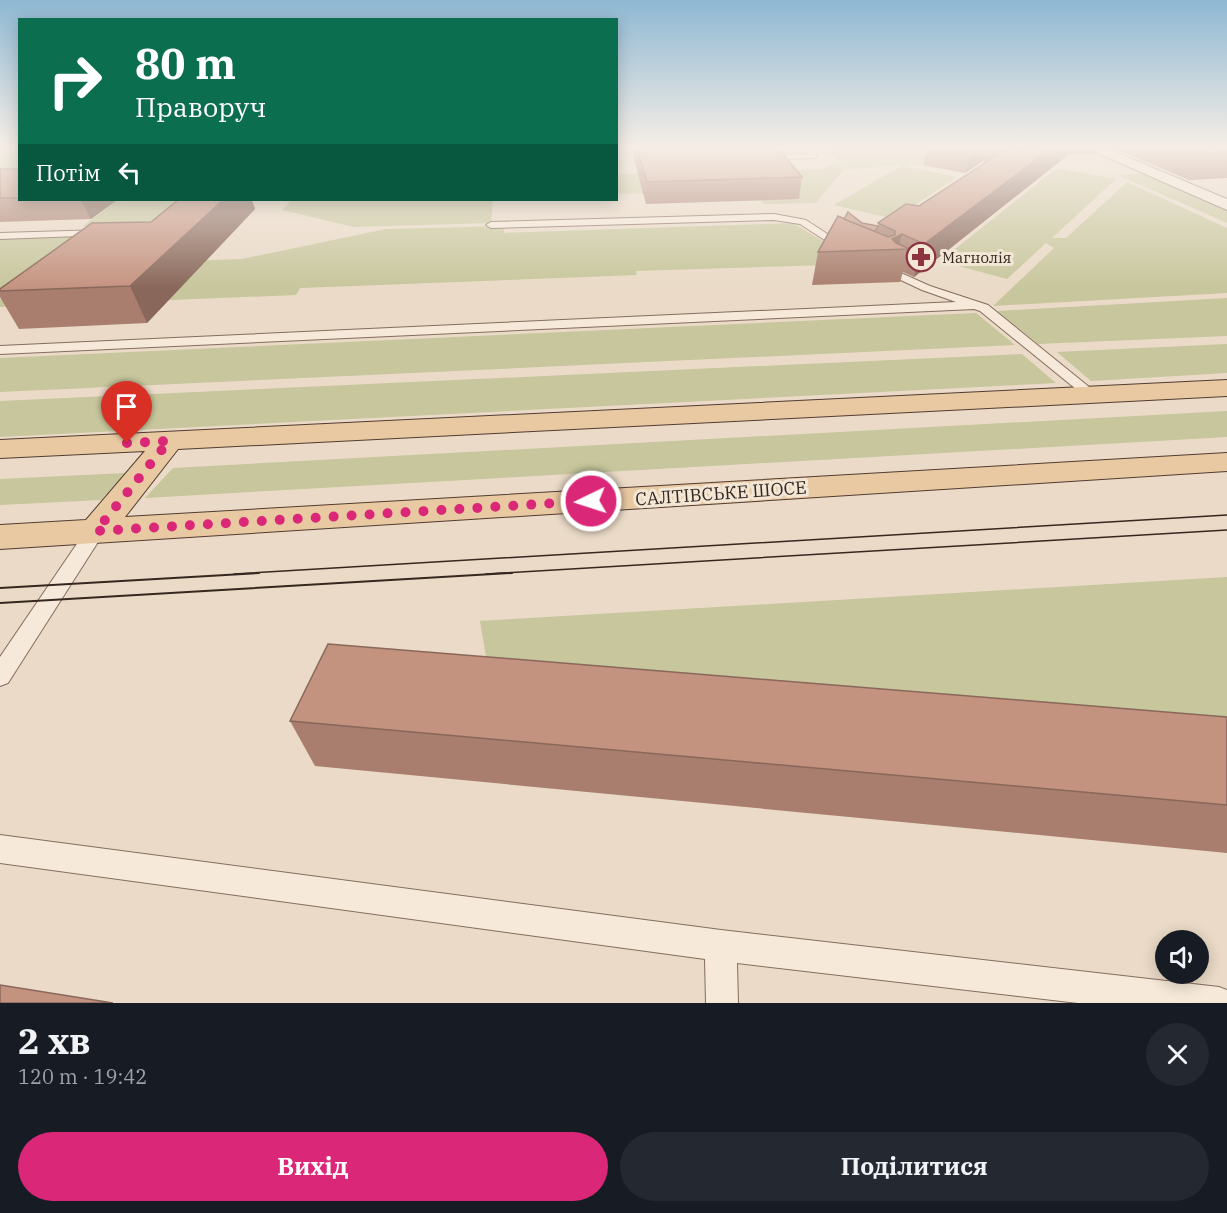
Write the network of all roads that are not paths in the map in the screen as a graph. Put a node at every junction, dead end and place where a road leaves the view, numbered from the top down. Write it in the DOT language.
graph roads {
  1 [pos="1203,195"];
  2 [pos="1227,205"];
  3 [pos="491,225"];
  4 [pos="109,233"];
  5 [pos="0,236"];
  6 [pos="858,256"];
  7 [pos="892,272"];
  8 [pos="975,304"];
  9 [pos="0,350"];
  10 [pos="1227,388"];
  11 [pos="1092,395"];
  12 [pos="169,441"];
  13 [pos="0,449"];
  14 [pos="1227,462"];
  15 [pos="96,531"];
  16 [pos="0,537"];
  17 [pos="0,676"];
  18 [pos="0,849"];
  19 [pos="721,946"];
  20 [pos="722,1003"];
  21 [pos="1219,1003"];
  1 -- 2 [label="street"];
  3 -- 6 [label="lane"];
  4 -- 5 [label="lane"];
  7 -- 8 [label="lane"];
  8 -- 9 [label="lane"];
  8 -- 11 [label="lane"];
  10 -- 11 [label="main road"];
  11 -- 12 [label="main road"];
  12 -- 13 [label="main road"];
  12 -- 15 [label="main road"];
  14 -- 15 [label="main road, САЛТІВСЬКЕ ШОСЕ"];
  15 -- 16 [label="main road, САЛТІВСЬКЕ ШОСЕ"];
  15 -- 17 [label="lane"];
  18 -- 19 [label="lane"];
  19 -- 20 [label="lane"];
  19 -- 21 [label="lane"];
}
